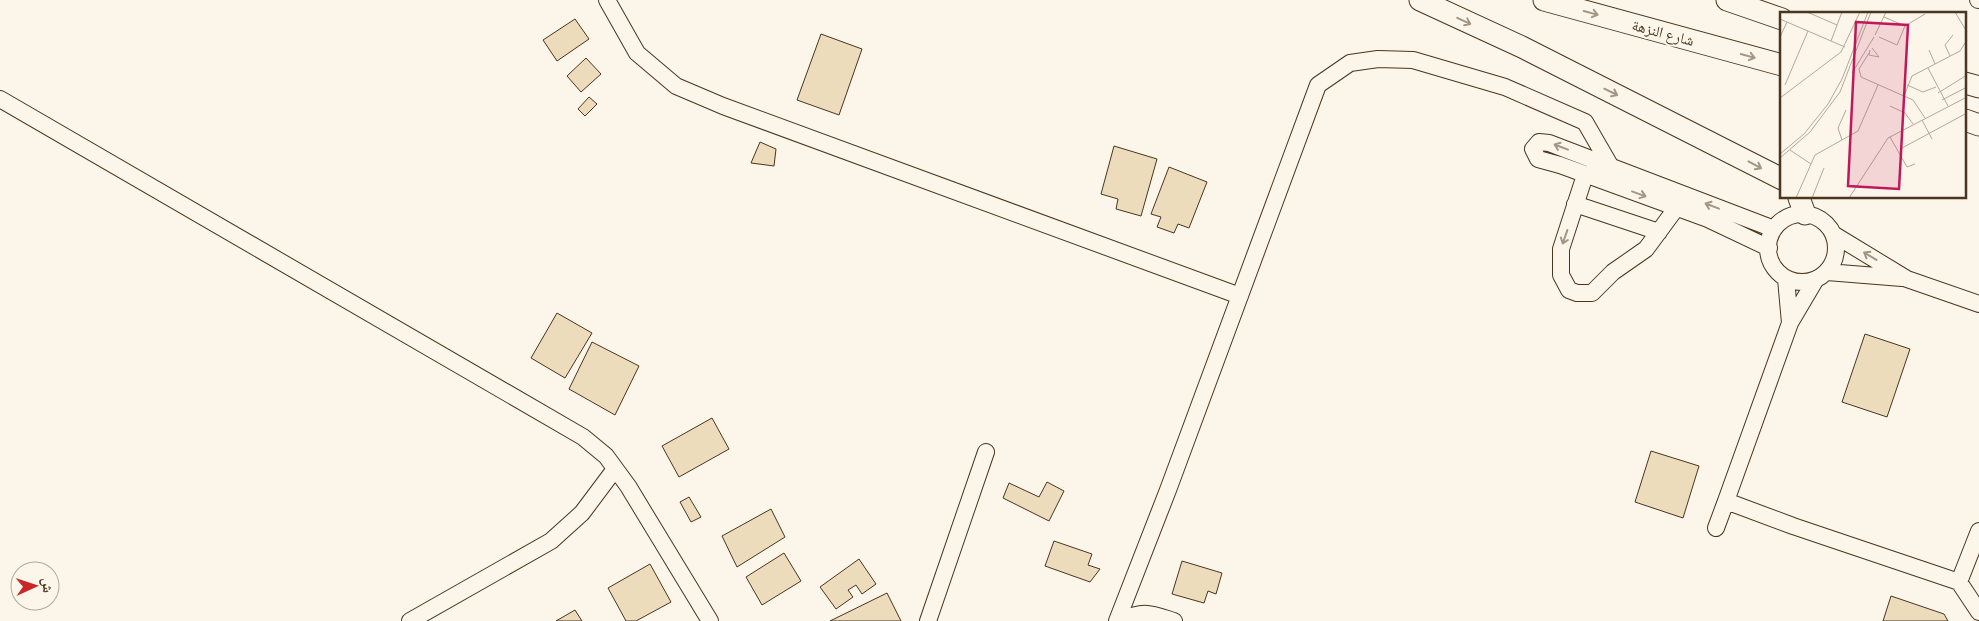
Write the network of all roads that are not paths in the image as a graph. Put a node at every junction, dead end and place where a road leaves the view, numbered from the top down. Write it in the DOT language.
graph roads {
  1 [pos="607,0"];
  2 [pos="1420,0"];
  3 [pos="1544,0"];
  4 [pos="1727,0"];
  5 [pos="1780,18"];
  6 [pos="1780,64"];
  7 [pos="1966,83"];
  8 [pos="1979,87"];
  9 [pos="0,99"];
  10 [pos="1966,120"];
  11 [pos="1979,125"];
  12 [pos="1611,167"];
  13 [pos="1585,174"];
  14 [pos="1780,178"];
  15 [pos="1653,183"];
  16 [pos="1575,204"];
  17 [pos="1802,206"];
  18 [pos="1677,208"];
  19 [pos="1774,229"];
  20 [pos="1659,232"];
  21 [pos="1833,234"];
  22 [pos="1769,248"];
  23 [pos="1822,276"];
  24 [pos="1786,278"];
  25 [pos="1907,278"];
  26 [pos="1240,296"];
  27 [pos="1979,304"];
  28 [pos="1790,323"];
  29 [pos="986,452"];
  30 [pos="615,469"];
  31 [pos="1726,501"];
  32 [pos="1716,528"];
  33 [pos="1979,530"];
  34 [pos="1959,582"];
  35 [pos="1131,584"];
  36 [pos="1147,612"];
  37 [pos="1979,612"];
  38 [pos="410,621"];
  39 [pos="710,621"];
  40 [pos="928,621"];
  41 [pos="1118,621"];
  42 [pos="1174,621"];
  1 -- 26 [label="street"];
  2 -- 14 [label="main road, one-way"];
  3 -- 6 [label="main road, شارع النزهة, one-way"];
  4 -- 5 [label="main road"];
  7 -- 8 [label="main road"];
  9 -- 30 [label="street"];
  10 -- 11 [label="main road"];
  12 -- 13 [label="street, one-way"];
  12 -- 15 [label="street"];
  12 -- 26 [label="street"];
  13 -- 15 [label="street"];
  13 -- 16 [label="street"];
  13 -- 18 [label="street, one-way"];
  19 -- 15 [label="street, one-way"];
  16 -- 20 [label="street"];
  16 -- 20 [label="street, one-way"];
  17 -- 19 [label="street"];
  17 -- 21 [label="street"];
  18 -- 20 [label="street"];
  18 -- 22 [label="street"];
  19 -- 22 [label="street"];
  21 -- 23 [label="street"];
  25 -- 21 [label="street, one-way"];
  22 -- 24 [label="street"];
  23 -- 24 [label="street"];
  23 -- 25 [label="street"];
  23 -- 28 [label="street"];
  24 -- 28 [label="street"];
  25 -- 27 [label="street"];
  26 -- 35 [label="street"];
  28 -- 31 [label="street"];
  29 -- 40 [label="street"];
  30 -- 38 [label="street"];
  30 -- 39 [label="street"];
  31 -- 32 [label="street"];
  31 -- 34 [label="street"];
  33 -- 34 [label="street"];
  34 -- 37 [label="street"];
  35 -- 36 [label="street"];
  35 -- 41 [label="street"];
  36 -- 41 [label="street"];
  36 -- 42 [label="street"];
}
